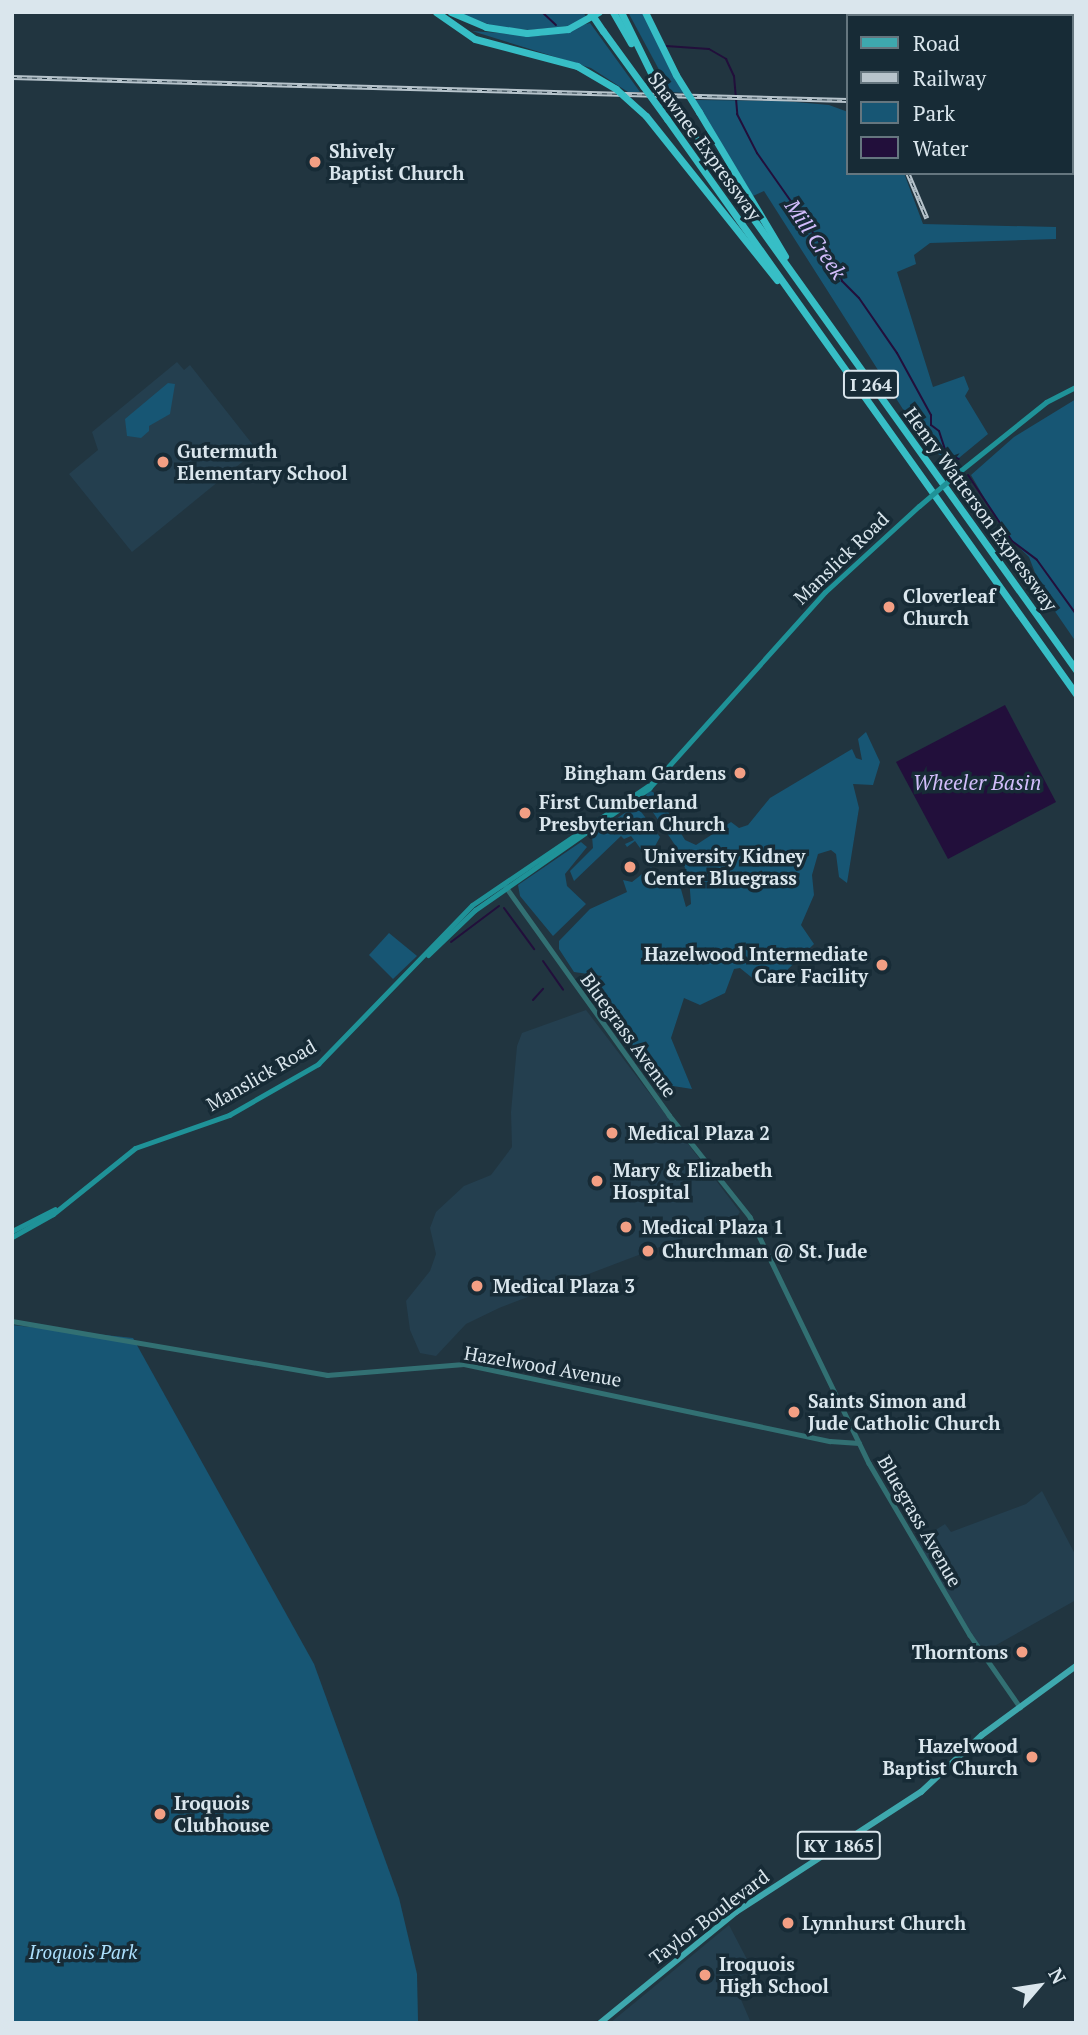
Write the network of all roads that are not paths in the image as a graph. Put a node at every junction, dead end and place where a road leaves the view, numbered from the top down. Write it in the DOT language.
graph roads {
  1 [pos="436,12"];
  2 [pos="451,12"];
  3 [pos="590,12"];
  4 [pos="599,12"];
  5 [pos="645,12"];
  6 [pos="617,14"];
  7 [pos="795,276"];
  8 [pos="794,298"];
  9 [pos="1076,387"];
  10 [pos="1076,670"];
  11 [pos="1076,694"];
  12 [pos="505,886"];
  13 [pos="58,1209"];
  14 [pos="12,1231"];
  15 [pos="12,1237"];
  16 [pos="12,1321"];
  17 [pos="859,1443"];
  18 [pos="1076,1667"];
  19 [pos="1020,1707"];
  20 [pos="600,2023"];
  1 -- 8 [label="highway, bridge"];
  2 -- 4 [label="highway"];
  3 -- 8 [label="highway, Shawnee Expressway / I 264, bridge"];
  5 -- 7 [label="highway, bridge"];
  6 -- 7 [label="highway, Henry Watterson Expressway / I 264, bridge"];
  7 -- 10 [label="highway, Henry Watterson Expressway / I 264"];
  8 -- 11 [label="highway, Henry Watterson Expressway / I 264"];
  9 -- 12 [label="main road, Manslick Road, bridge"];
  12 -- 13 [label="main road, Manslick Road"];
  12 -- 17 [label="street, Bluegrass Avenue"];
  13 -- 14 [label="main road, Manslick Road"];
  13 -- 15 [label="main road, Manslick Road"];
  16 -- 17 [label="street, Hazelwood Avenue"];
  17 -- 19 [label="street, Bluegrass Avenue"];
  18 -- 19 [label="main road, Taylor Boulevard / KY 1865"];
  19 -- 20 [label="main road, Taylor Boulevard / KY 1865"];
}
